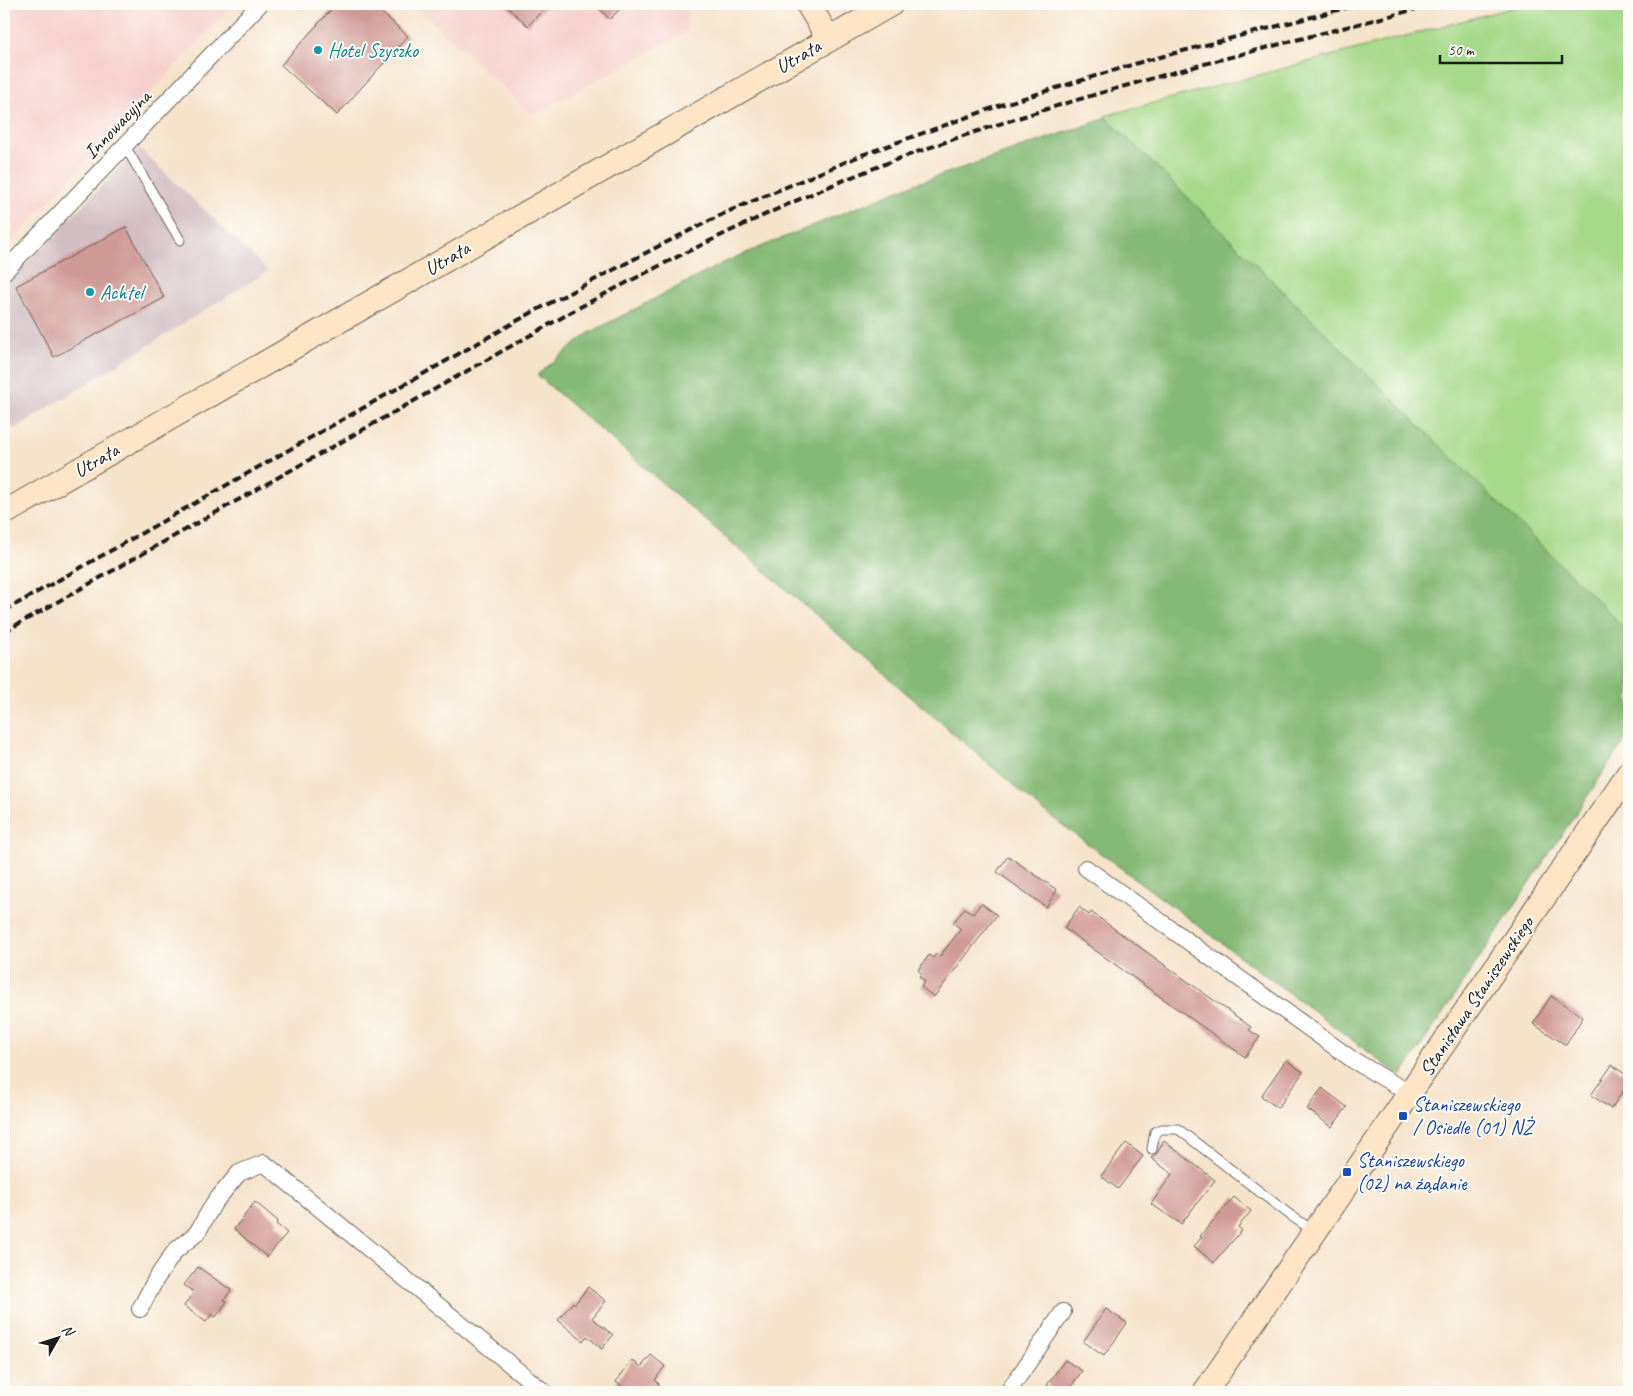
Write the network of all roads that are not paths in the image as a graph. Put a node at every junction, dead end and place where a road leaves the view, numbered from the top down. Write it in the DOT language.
graph roads {
  1 [pos="260,4"];
  2 [pos="808,4"];
  3 [pos="891,4"];
  4 [pos="829,39"];
  5 [pos="126,146"];
  6 [pos="180,240"];
  7 [pos="4,272"];
  8 [pos="4,513"];
  9 [pos="1629,773"];
  10 [pos="1086,868"];
  11 [pos="1410,1094"];
  12 [pos="1152,1149"];
  13 [pos="1315,1232"];
  14 [pos="140,1309"];
  15 [pos="1063,1312"];
  16 [pos="544,1392"];
  17 [pos="1008,1392"];
  18 [pos="1205,1392"];
  1 -- 5 [label="street, Innowacyjna"];
  2 -- 4 [label="main road"];
  3 -- 4 [label="main road, Utrata"];
  4 -- 8 [label="main road, Utrata"];
  5 -- 6 [label="lane"];
  5 -- 7 [label="street, Innowacyjna"];
  9 -- 11 [label="main road, Stanisława Staniszewskiego"];
  10 -- 11 [label="street"];
  11 -- 13 [label="main road, Stanisława Staniszewskiego"];
  12 -- 13 [label="lane"];
  13 -- 18 [label="main road, Stanisława Staniszewskiego"];
  14 -- 16 [label="street"];
  15 -- 17 [label="street"];
}
